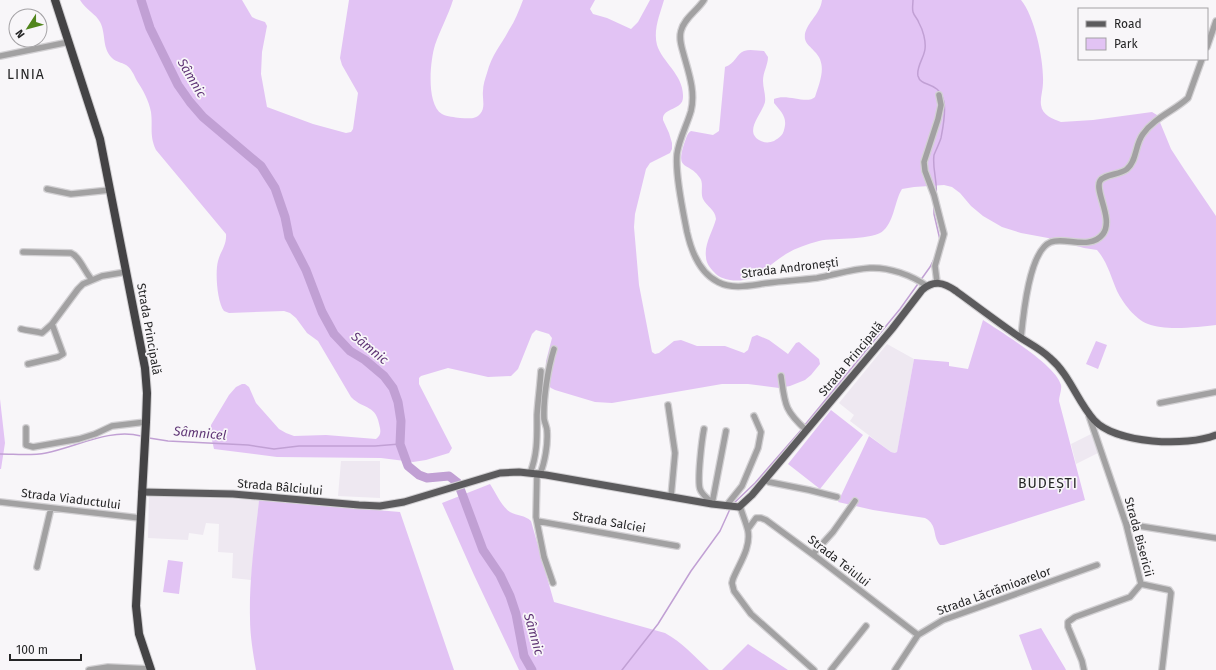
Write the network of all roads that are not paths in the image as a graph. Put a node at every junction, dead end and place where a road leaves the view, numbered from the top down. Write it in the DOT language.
graph roads {
  1 [pos="56,0"];
  2 [pos="704,0"];
  3 [pos="1216,21"];
  4 [pos="69,42"];
  5 [pos="1208,43"];
  6 [pos="0,56"];
  7 [pos="1202,60"];
  8 [pos="939,95"];
  9 [pos="47,189"];
  10 [pos="110,190"];
  11 [pos="23,252"];
  12 [pos="126,272"];
  13 [pos="92,280"];
  14 [pos="937,282"];
  15 [pos="923,283"];
  16 [pos="52,324"];
  17 [pos="21,329"];
  18 [pos="1021,338"];
  19 [pos="554,349"];
  20 [pos="28,364"];
  21 [pos="541,371"];
  22 [pos="781,376"];
  23 [pos="1216,392"];
  24 [pos="1160,403"];
  25 [pos="668,406"];
  26 [pos="1088,414"];
  27 [pos="754,416"];
  28 [pos="146,422"];
  29 [pos="26,428"];
  30 [pos="804,428"];
  31 [pos="704,429"];
  32 [pos="726,431"];
  33 [pos="1216,435"];
  34 [pos="536,473"];
  35 [pos="767,481"];
  36 [pos="142,492"];
  37 [pos="672,496"];
  38 [pos="837,498"];
  39 [pos="855,501"];
  40 [pos="0,502"];
  41 [pos="712,504"];
  42 [pos="727,506"];
  43 [pos="738,507"];
  44 [pos="51,508"];
  45 [pos="140,518"];
  46 [pos="537,521"];
  47 [pos="1126,524"];
  48 [pos="748,529"];
  49 [pos="1216,538"];
  50 [pos="677,546"];
  51 [pos="813,554"];
  52 [pos="1097,565"];
  53 [pos="37,568"];
  54 [pos="553,583"];
  55 [pos="1141,584"];
  56 [pos="866,626"];
  57 [pos="918,635"];
  58 [pos="89,670"];
  59 [pos="151,670"];
  60 [pos="814,670"];
  61 [pos="831,670"];
  62 [pos="895,670"];
  63 [pos="1084,670"];
  64 [pos="1162,670"];
  1 -- 4 [label="highway, Strada Principală"];
  2 -- 15 [label="street, Strada Andronești"];
  3 -- 5 [label="street"];
  4 -- 6 [label="street"];
  4 -- 10 [label="highway, Strada Principală"];
  7 -- 18 [label="street"];
  8 -- 14 [label="street"];
  9 -- 10 [label="street"];
  10 -- 12 [label="highway, Strada Principală"];
  11 -- 13 [label="street"];
  12 -- 13 [label="street"];
  12 -- 28 [label="highway, Strada Principală"];
  13 -- 16 [label="street"];
  14 -- 15 [label="main road, Strada Principală"];
  14 -- 18 [label="main road"];
  15 -- 30 [label="main road, Strada Principală"];
  16 -- 17 [label="street"];
  16 -- 20 [label="street"];
  18 -- 26 [label="main road"];
  19 -- 34 [label="street"];
  21 -- 34 [label="street"];
  22 -- 30 [label="street"];
  23 -- 24 [label="street"];
  25 -- 37 [label="street"];
  26 -- 33 [label="main road"];
  26 -- 47 [label="street, Strada Bisericii"];
  27 -- 42 [label="street"];
  28 -- 29 [label="street"];
  28 -- 36 [label="highway, Strada Principală"];
  30 -- 35 [label="main road, Strada Principală"];
  31 -- 41 [label="street"];
  32 -- 41 [label="street"];
  34 -- 36 [label="main road, Strada Bâlciului"];
  34 -- 37 [label="main road"];
  34 -- 46 [label="street"];
  35 -- 38 [label="street"];
  35 -- 43 [label="main road, Strada Principală"];
  36 -- 45 [label="highway, Strada Principală"];
  37 -- 41 [label="main road"];
  39 -- 51 [label="street"];
  40 -- 44 [label="street, Strada Viaductului"];
  41 -- 42 [label="main road"];
  42 -- 43 [label="main road"];
  43 -- 48 [label="street"];
  44 -- 45 [label="street, Strada Viaductului"];
  44 -- 53 [label="street"];
  45 -- 59 [label="highway, Strada Principală"];
  46 -- 50 [label="street, Strada Salciei"];
  46 -- 54 [label="street"];
  47 -- 49 [label="street"];
  47 -- 55 [label="street, Strada Bisericii"];
  48 -- 51 [label="street, Strada Teiului"];
  48 -- 60 [label="street"];
  51 -- 57 [label="street, Strada Teiului"];
  52 -- 57 [label="street, Strada Lăcrămioarelor"];
  55 -- 63 [label="street, Strada Bisericii"];
  55 -- 64 [label="street"];
  56 -- 61 [label="street"];
  57 -- 62 [label="street, Strada Lăcrămioarelor"];
  58 -- 59 [label="street"];
}
